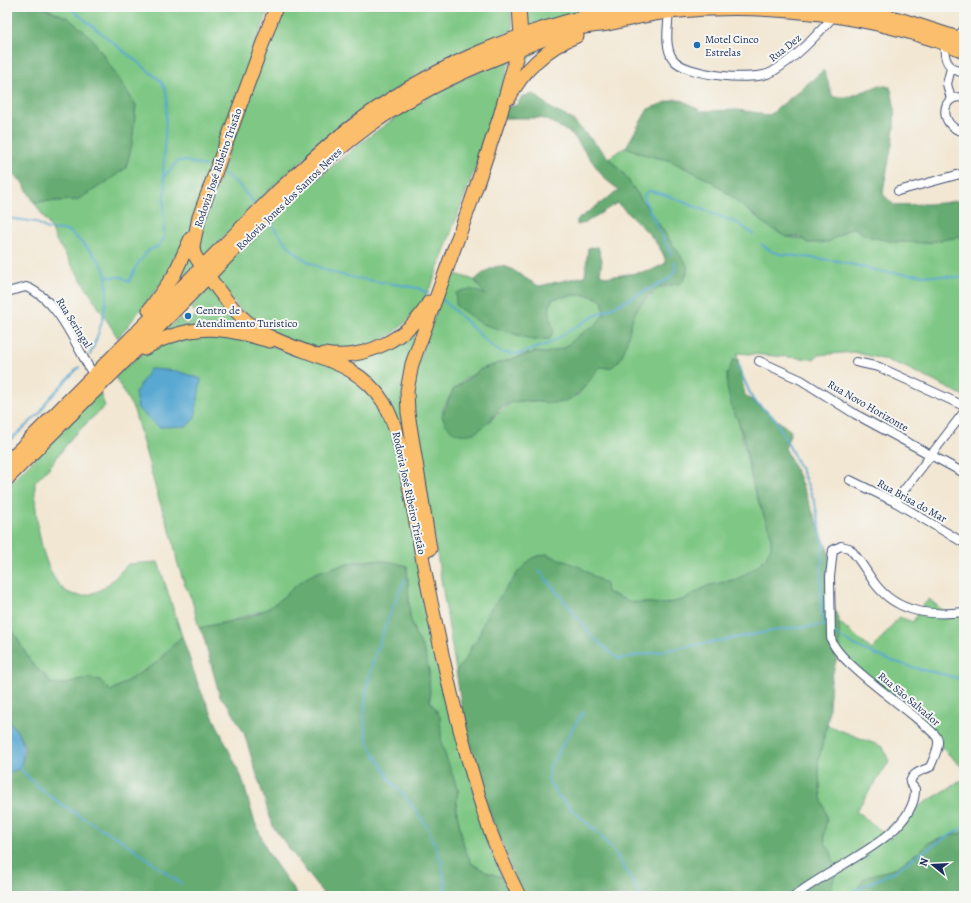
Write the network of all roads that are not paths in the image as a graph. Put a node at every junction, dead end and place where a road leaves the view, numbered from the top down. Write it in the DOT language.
graph roads {
  1 [pos="276,7"];
  2 [pos="519,7"];
  3 [pos="631,7"];
  4 [pos="846,7"];
  5 [pos="669,11"];
  6 [pos="833,16"];
  7 [pos="606,24"];
  8 [pos="521,36"];
  9 [pos="957,38"];
  10 [pos="518,49"];
  11 [pos="964,51"];
  12 [pos="951,68"];
  13 [pos="964,73"];
  14 [pos="964,98"];
  15 [pos="951,99"];
  16 [pos="500,116"];
  17 [pos="964,131"];
  18 [pos="964,173"];
  19 [pos="898,191"];
  20 [pos="199,217"];
  21 [pos="448,264"];
  22 [pos="206,272"];
  23 [pos="7,292"];
  24 [pos="121,348"];
  25 [pos="295,348"];
  26 [pos="126,360"];
  27 [pos="759,361"];
  28 [pos="856,362"];
  29 [pos="94,376"];
  30 [pos="964,406"];
  31 [pos="964,412"];
  32 [pos="932,455"];
  33 [pos="7,462"];
  34 [pos="964,473"];
  35 [pos="7,479"];
  36 [pos="850,480"];
  37 [pos="895,502"];
  38 [pos="964,542"];
  39 [pos="964,612"];
  40 [pos="439,637"];
  41 [pos="519,896"];
  42 [pos="795,896"];
  1 -- 20 [label="main road, Rodovia José Ribeiro Tristão"];
  2 -- 8 [label="main road, Rodovia José Ribeiro Tristão"];
  3 -- 8 [label="main road, Rodovia Jones dos Santos Neves"];
  4 -- 9 [label="main road, Rodovia Jones dos Santos Neves"];
  5 -- 6 [label="main road, Rodovia Jones dos Santos Neves"];
  5 -- 6 [label="street, Rua Dez"];
  5 -- 7 [label="main road, Rodovia Jones dos Santos Neves"];
  6 -- 9 [label="main road, Rodovia Jones dos Santos Neves"];
  7 -- 10 [label="main road, Rodovia Jones dos Santos Neves"];
  7 -- 16 [label="main road"];
  8 -- 10 [label="main road, Rodovia José Ribeiro Tristão"];
  8 -- 22 [label="main road, Rodovia Jones dos Santos Neves"];
  9 -- 11 [label="main road, Rodovia Jones dos Santos Neves"];
  9 -- 12 [label="street"];
  10 -- 16 [label="main road, Rodovia José Ribeiro Tristão"];
  10 -- 22 [label="main road, Rodovia Jones dos Santos Neves"];
  12 -- 13 [label="street"];
  12 -- 15 [label="street"];
  14 -- 15 [label="street"];
  15 -- 17 [label="street"];
  16 -- 21 [label="main road, Rodovia José Ribeiro Tristão"];
  18 -- 19 [label="street"];
  20 -- 22 [label="main road, Rodovia José Ribeiro Tristão"];
  20 -- 24 [label="main road"];
  21 -- 25 [label="main road"];
  21 -- 40 [label="main road, Rodovia José Ribeiro Tristão"];
  22 -- 24 [label="main road, Rodovia Jones dos Santos Neves"];
  22 -- 25 [label="main road, Rodovia José Ribeiro Tristão"];
  22 -- 26 [label="main road, Rodovia Jones dos Santos Neves"];
  23 -- 29 [label="street, Rua Seringal"];
  24 -- 29 [label="main road, Rodovia Jones dos Santos Neves"];
  25 -- 26 [label="main road"];
  25 -- 40 [label="main road, Rodovia José Ribeiro Tristão"];
  26 -- 35 [label="main road, Rodovia Jones dos Santos Neves"];
  27 -- 32 [label="street, Rua Novo Horizonte"];
  28 -- 30 [label="street"];
  29 -- 33 [label="main road, Rodovia Jones dos Santos Neves"];
  31 -- 32 [label="street"];
  32 -- 34 [label="street, Rua Novo Horizonte"];
  32 -- 37 [label="street"];
  36 -- 37 [label="street, Rua Brisa do Mar"];
  37 -- 38 [label="street, Rua Brisa do Mar"];
  39 -- 42 [label="street, Rua São Salvador"];
  40 -- 41 [label="main road, Rodovia José Ribeiro Tristão"];
}
